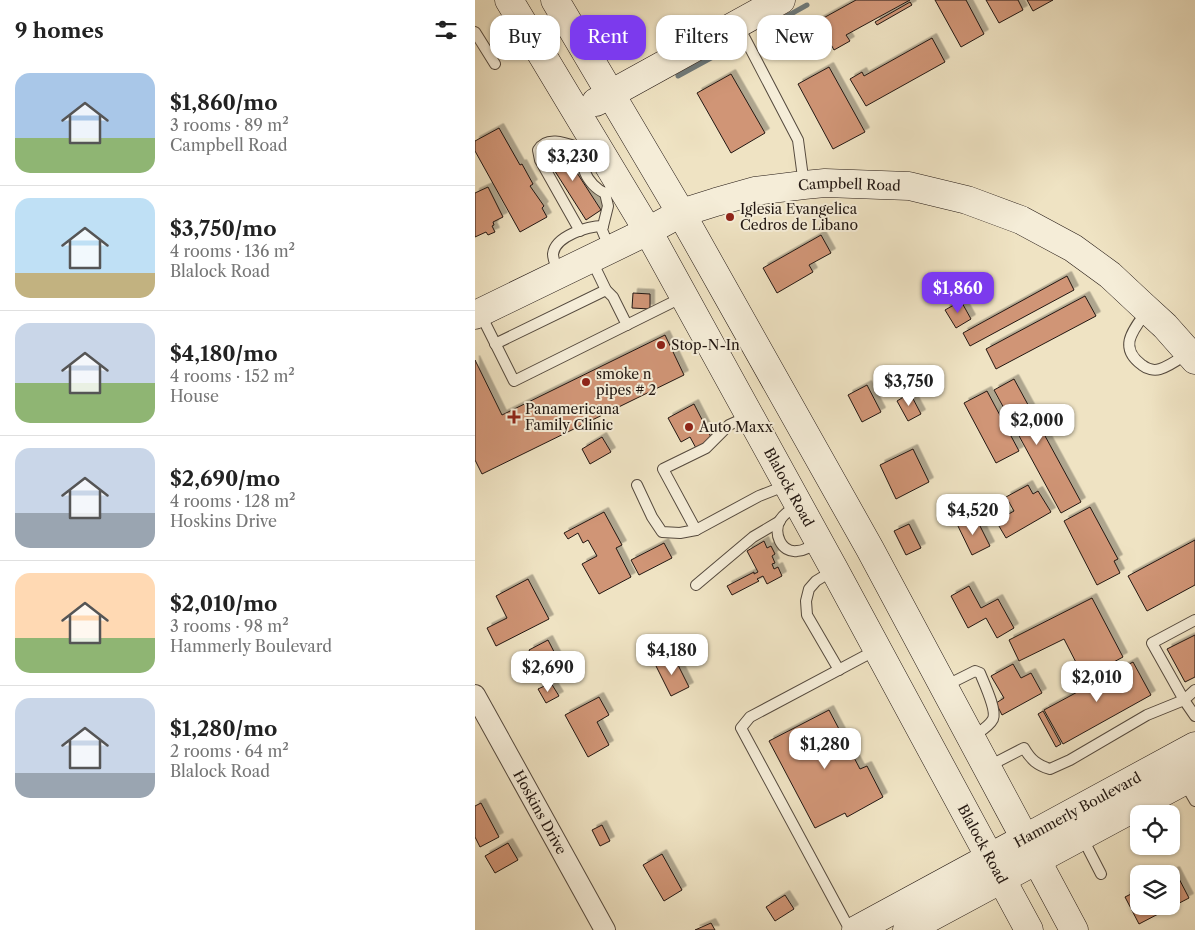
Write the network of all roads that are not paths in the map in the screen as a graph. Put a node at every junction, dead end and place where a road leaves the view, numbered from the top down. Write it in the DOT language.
graph roads {
  1 [pos="509,0"];
  2 [pos="555,0"];
  3 [pos="781,0"];
  4 [pos="747,19"];
  5 [pos="475,32"];
  6 [pos="747,43"];
  7 [pos="672,60"];
  8 [pos="495,64"];
  9 [pos="611,94"];
  10 [pos="577,113"];
  11 [pos="591,147"];
  12 [pos="804,185"];
  13 [pos="613,190"];
  14 [pos="681,213"];
  15 [pos="579,231"];
  16 [pos="647,231"];
  17 [pos="601,245"];
  18 [pos="559,274"];
  19 [pos="606,290"];
  20 [pos="684,297"];
  21 [pos="1148,310"];
  22 [pos="477,314"];
  23 [pos="627,325"];
  24 [pos="495,344"];
  25 [pos="1192,356"];
  26 [pos="750,416"];
  27 [pos="637,485"];
  28 [pos="789,503"];
  29 [pos="696,530"];
  30 [pos="870,549"];
  31 [pos="834,569"];
  32 [pos="696,585"];
  33 [pos="1195,620"];
  34 [pos="877,649"];
  35 [pos="839,670"];
  36 [pos="944,687"];
  37 [pos="1195,690"];
  38 [pos="475,695"];
  39 [pos="1185,700"];
  40 [pos="1195,716"];
  41 [pos="481,720"];
  42 [pos="971,737"];
  43 [pos="1195,746"];
  44 [pos="987,768"];
  45 [pos="1191,786"];
  46 [pos="1082,837"];
  47 [pos="1031,849"];
  48 [pos="995,868"];
  49 [pos="1101,874"];
  50 [pos="605,930"];
  51 [pos="850,930"];
  52 [pos="856,930"];
  53 [pos="907,930"];
  54 [pos="1029,930"];
  55 [pos="1074,930"];
  1 -- 10 [label="main road, Blalock Road"];
  2 -- 9 [label="main road"];
  3 -- 4 [label="main road"];
  5 -- 8 [label="lane"];
  6 -- 12 [label="lane"];
  7 -- 9 [label="main road"];
  9 -- 10 [label="main road"];
  9 -- 14 [label="main road"];
  10 -- 11 [label="main road, Blalock Road"];
  11 -- 13 [label="main road, Blalock Road"];
  11 -- 15 [label="lane"];
  12 -- 14 [label="main road, Campbell Road"];
  12 -- 21 [label="main road, Campbell Road"];
  13 -- 16 [label="main road, Blalock Road"];
  13 -- 17 [label="lane"];
  14 -- 16 [label="main road, Campbell Road"];
  14 -- 30 [label="main road"];
  15 -- 17 [label="lane"];
  15 -- 18 [label="lane"];
  16 -- 17 [label="main road, Campbell Road"];
  16 -- 20 [label="main road, Blalock Road"];
  17 -- 18 [label="main road, Campbell Road"];
  17 -- 19 [label="lane"];
  18 -- 22 [label="main road, Campbell Road"];
  19 -- 23 [label="lane"];
  19 -- 24 [label="lane"];
  20 -- 23 [label="lane"];
  20 -- 26 [label="main road, Blalock Road"];
  21 -- 25 [label="main road, Campbell Road"];
  21 -- 25 [label="lane"];
  22 -- 24 [label="lane"];
  23 -- 24 [label="lane"];
  26 -- 28 [label="main road, Blalock Road"];
  26 -- 29 [label="lane"];
  27 -- 29 [label="lane"];
  28 -- 29 [label="lane"];
  28 -- 31 [label="main road, Blalock Road"];
  28 -- 32 [label="lane"];
  30 -- 31 [label="main road"];
  30 -- 36 [label="main road"];
  31 -- 34 [label="main road, Blalock Road"];
  31 -- 35 [label="lane"];
  33 -- 39 [label="lane"];
  34 -- 35 [label="lane"];
  34 -- 48 [label="main road, Blalock Road"];
  35 -- 51 [label="lane"];
  36 -- 42 [label="main road"];
  36 -- 42 [label="lane"];
  37 -- 39 [label="lane"];
  38 -- 41 [label="street, Hoskins Drive"];
  39 -- 40 [label="lane"];
  39 -- 44 [label="lane"];
  41 -- 50 [label="street, Hoskins Drive"];
  42 -- 44 [label="main road"];
  43 -- 47 [label="main road, Hammerly Boulevard"];
  44 -- 47 [label="main road"];
  45 -- 46 [label="main road, Hammerly Boulevard"];
  46 -- 47 [label="main road, Hammerly Boulevard"];
  46 -- 49 [label="lane"];
  47 -- 48 [label="main road, Hammerly Boulevard"];
  47 -- 55 [label="main road"];
  48 -- 52 [label="main road, Hammerly Boulevard"];
  48 -- 53 [label="main road, Hammerly Boulevard"];
  48 -- 54 [label="main road, Blalock Road"];
}
